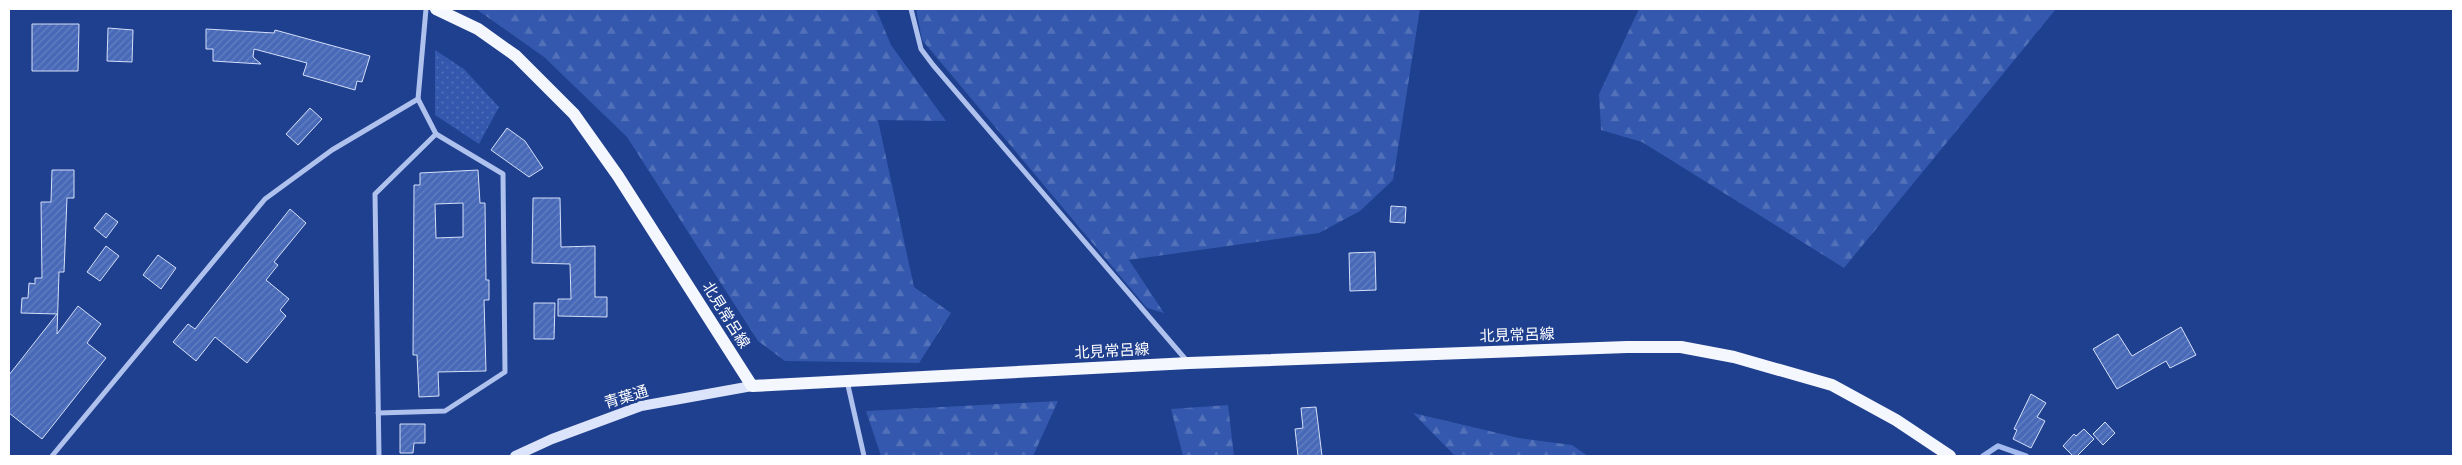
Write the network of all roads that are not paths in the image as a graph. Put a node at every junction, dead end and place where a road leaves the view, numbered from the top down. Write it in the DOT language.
graph roads {
  1 [pos="426,9"];
  2 [pos="436,9"];
  3 [pos="911,9"];
  4 [pos="418,99"];
  5 [pos="436,134"];
  6 [pos="1189,363"];
  7 [pos="847,381"];
  8 [pos="752,386"];
  9 [pos="378,413"];
  10 [pos="52,456"];
  11 [pos="379,456"];
  12 [pos="515,456"];
  13 [pos="864,456"];
  14 [pos="1950,456"];
  1 -- 4 [label="street"];
  2 -- 8 [label="main road, 北見常呂線"];
  3 -- 6 [label="street"];
  4 -- 5 [label="street"];
  4 -- 10 [label="street"];
  5 -- 9 [label="street"];
  5 -- 9 [label="street"];
  6 -- 7 [label="main road, 北見常呂線"];
  6 -- 14 [label="main road, 北見常呂線"];
  7 -- 8 [label="main road, 北見常呂線"];
  7 -- 13 [label="street"];
  8 -- 12 [label="street, 青葉通"];
  9 -- 11 [label="street"];
}
